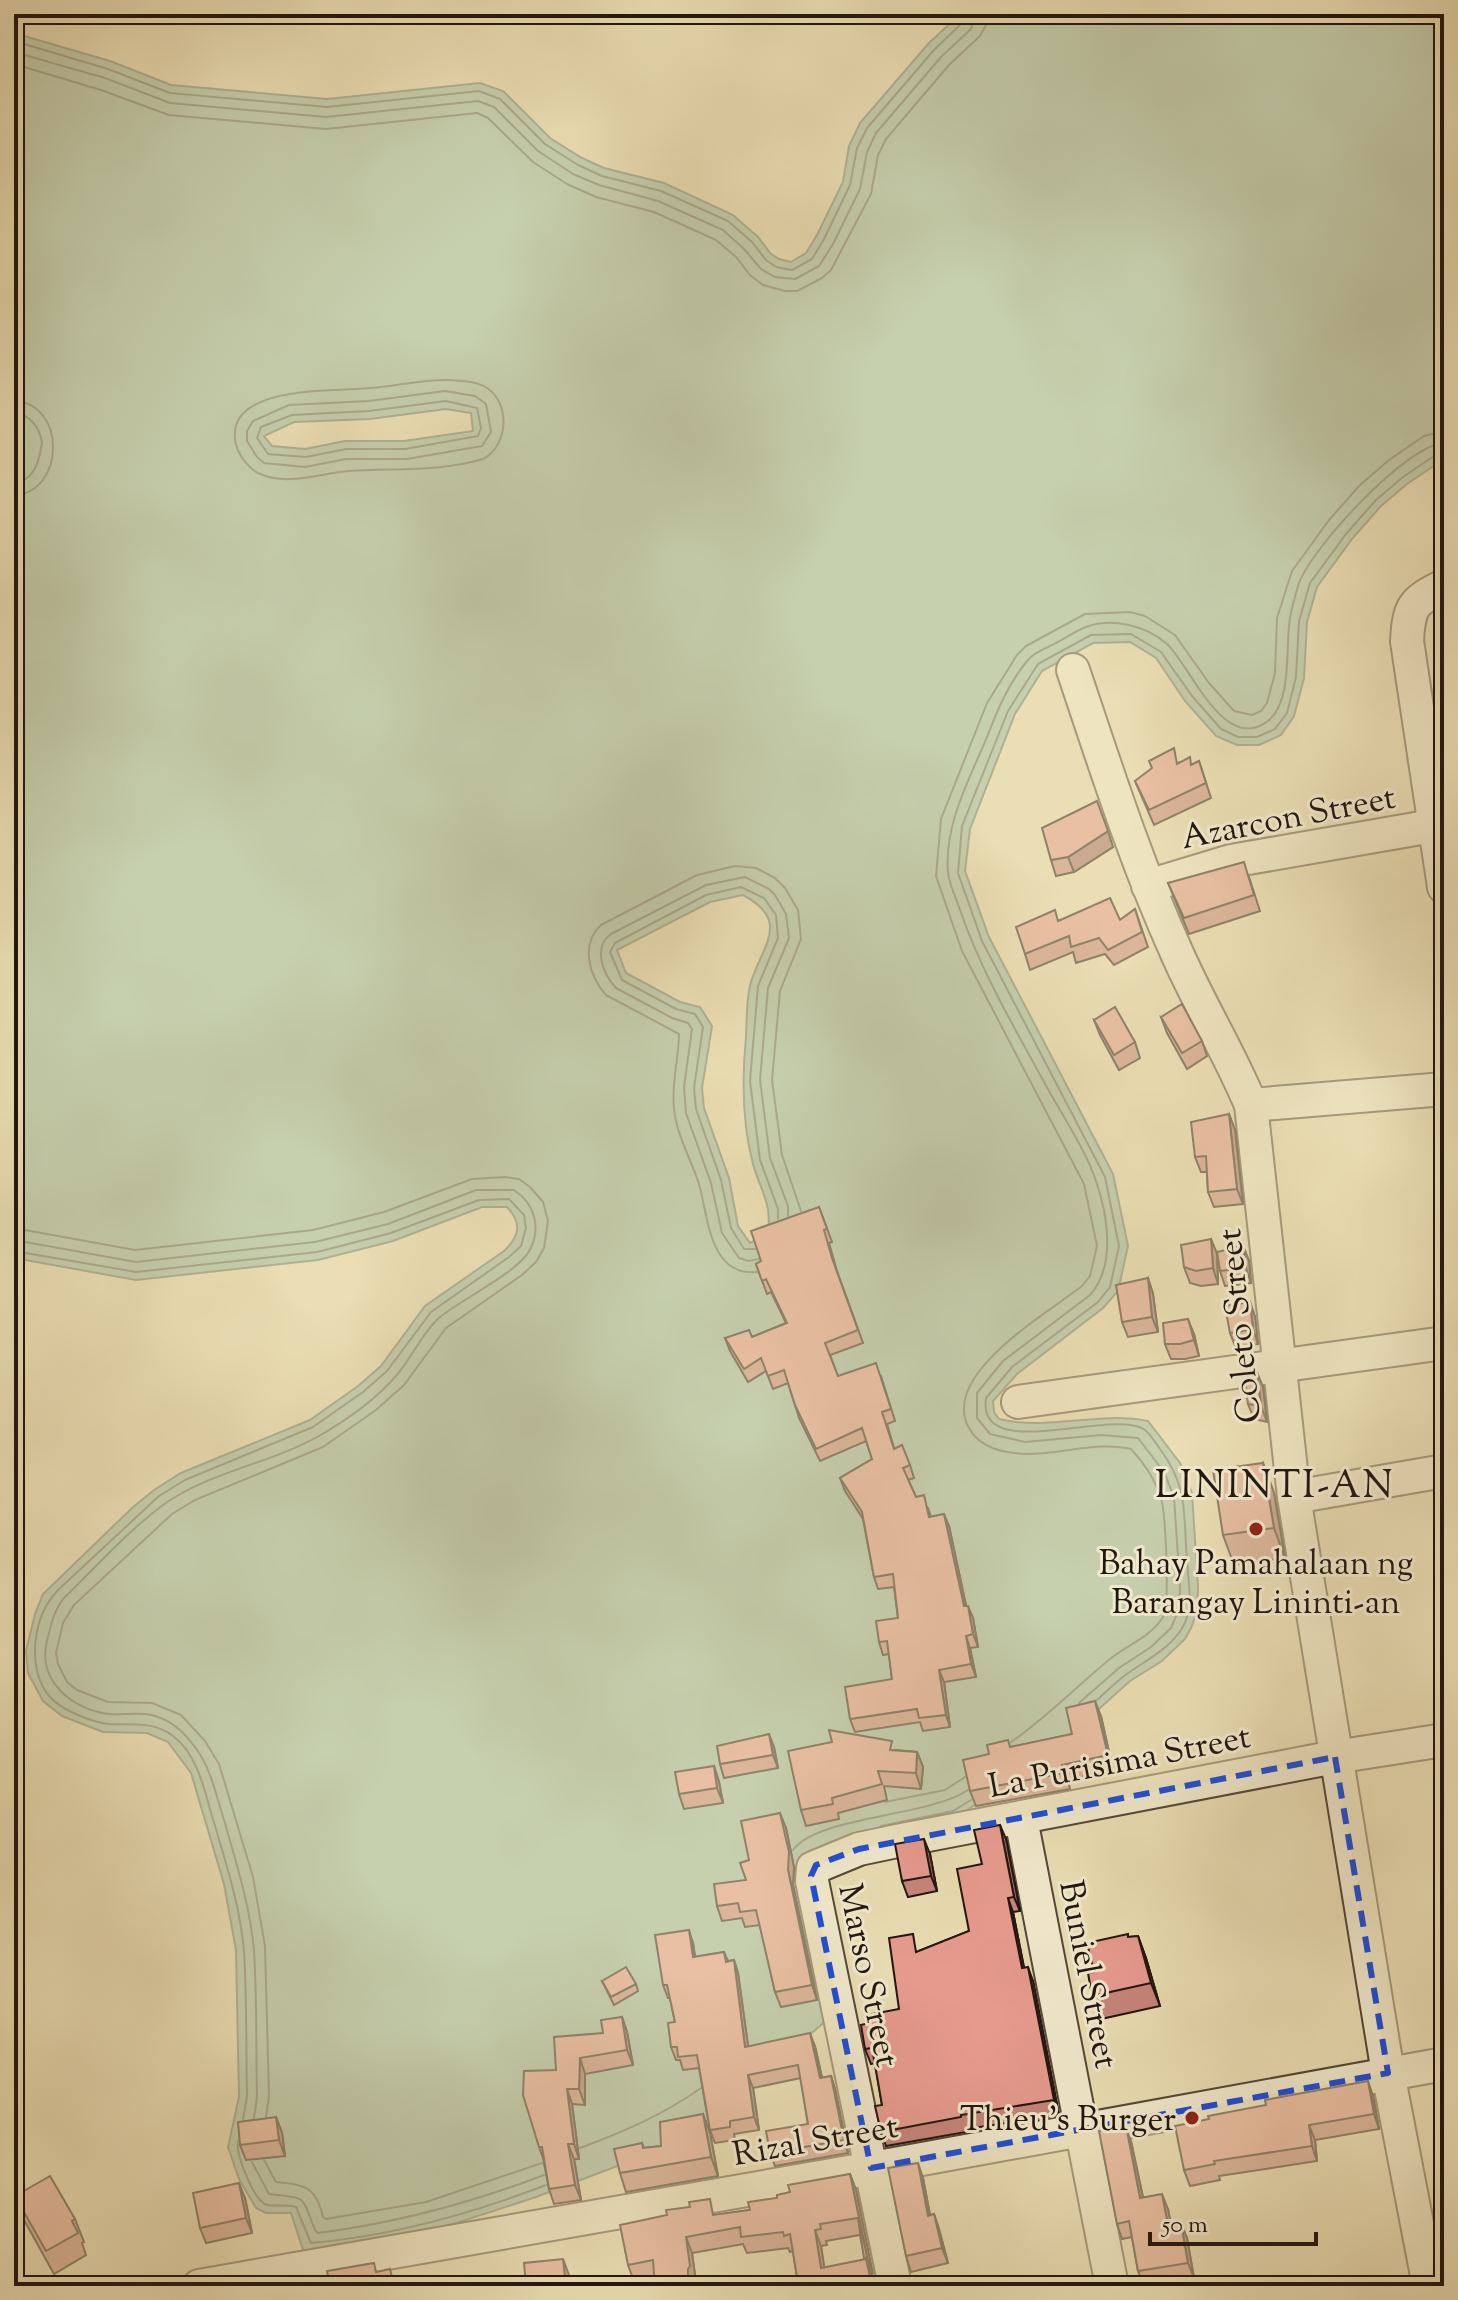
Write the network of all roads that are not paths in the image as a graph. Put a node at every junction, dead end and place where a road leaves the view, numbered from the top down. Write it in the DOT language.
graph roads {
  1 [pos="1444,586"];
  2 [pos="1073,670"];
  3 [pos="1440,825"];
  4 [pos="1148,886"];
  5 [pos="1444,887"];
  6 [pos="1444,1089"];
  7 [pos="1251,1105"];
  8 [pos="1444,1343"];
  9 [pos="1281,1366"];
  10 [pos="1018,1402"];
  11 [pos="1444,1471"];
  12 [pos="1294,1497"];
  13 [pos="1444,1740"];
  14 [pos="1335,1757"];
  15 [pos="1021,1819"];
  16 [pos="813,1868"];
  17 [pos="1444,2064"];
  18 [pos="1388,2073"];
  19 [pos="1082,2128"];
  20 [pos="871,2168"];
  21 [pos="199,2286"];
  22 [pos="895,2286"];
  23 [pos="1112,2286"];
  24 [pos="1429,2286"];
  1 -- 3 [label="street"];
  2 -- 4 [label="street, Coleto Street"];
  3 -- 4 [label="street, Azarcon Street"];
  3 -- 5 [label="street"];
  4 -- 7 [label="street, Coleto Street"];
  6 -- 7 [label="street"];
  7 -- 9 [label="street, Coleto Street"];
  8 -- 9 [label="street"];
  9 -- 10 [label="street"];
  9 -- 12 [label="street, Coleto Street"];
  11 -- 12 [label="street"];
  12 -- 14 [label="street, Coleto Street"];
  13 -- 14 [label="street, La Purisima Street"];
  14 -- 15 [label="street, La Purisima Street"];
  14 -- 18 [label="street, Coleto Street"];
  15 -- 16 [label="street, La Purisima Street"];
  15 -- 19 [label="street, Buniel Street"];
  16 -- 20 [label="street, Marso Street"];
  17 -- 18 [label="street, Rizal Street"];
  18 -- 19 [label="street, Rizal Street"];
  18 -- 24 [label="street, Coleto Street"];
  19 -- 20 [label="street, Rizal Street"];
  19 -- 23 [label="street, Buniel Street"];
  20 -- 21 [label="street, Rizal Street"];
  20 -- 22 [label="street, Marso Street"];
}
